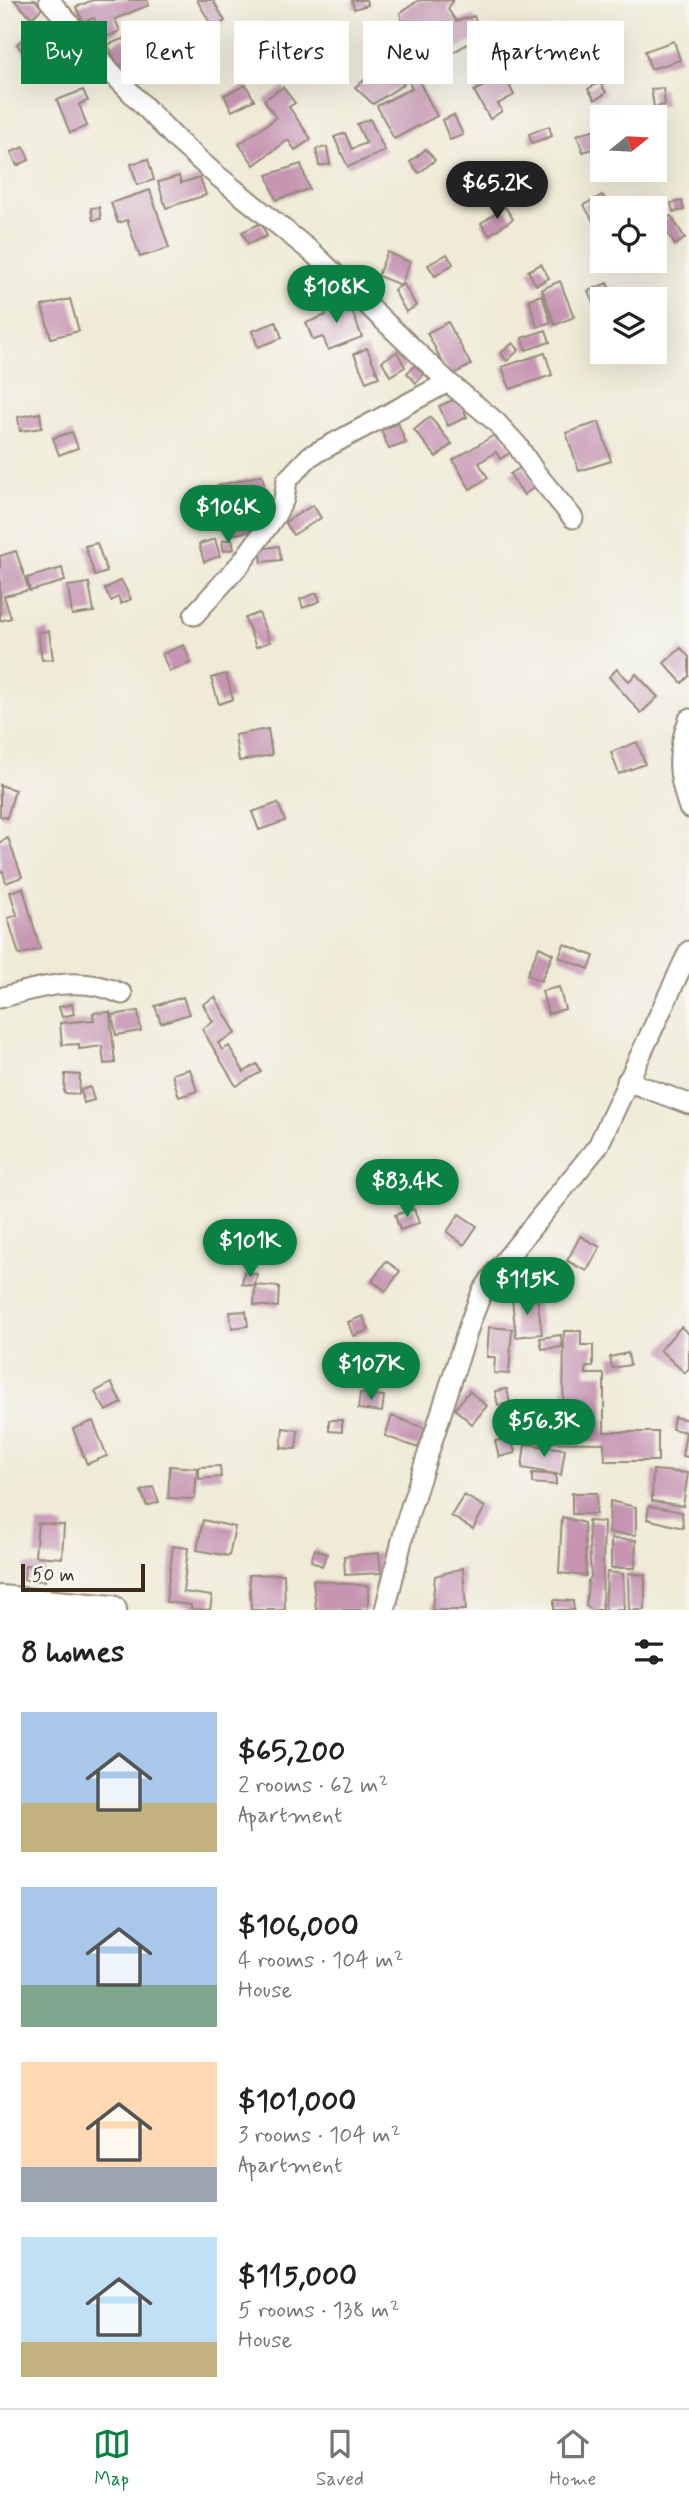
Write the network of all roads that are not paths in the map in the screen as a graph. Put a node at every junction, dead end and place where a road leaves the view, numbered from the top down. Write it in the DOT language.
graph roads {
  1 [pos="49,0"];
  2 [pos="447,382"];
  3 [pos="573,518"];
  4 [pos="194,615"];
  5 [pos="689,719"];
  6 [pos="689,808"];
  7 [pos="689,951"];
  8 [pos="122,994"];
  9 [pos="0,998"];
  10 [pos="627,1081"];
  11 [pos="689,1104"];
  12 [pos="0,1600"];
  13 [pos="73,1608"];
  14 [pos="112,1610"];
  15 [pos="385,1610"];
  1 -- 2 [label="street"];
  2 -- 3 [label="street"];
  2 -- 4 [label="street"];
  5 -- 6 [label="street"];
  7 -- 10 [label="street"];
  8 -- 9 [label="street"];
  10 -- 11 [label="street"];
  10 -- 15 [label="street"];
  12 -- 13 [label="street"];
  13 -- 14 [label="street"];
}
